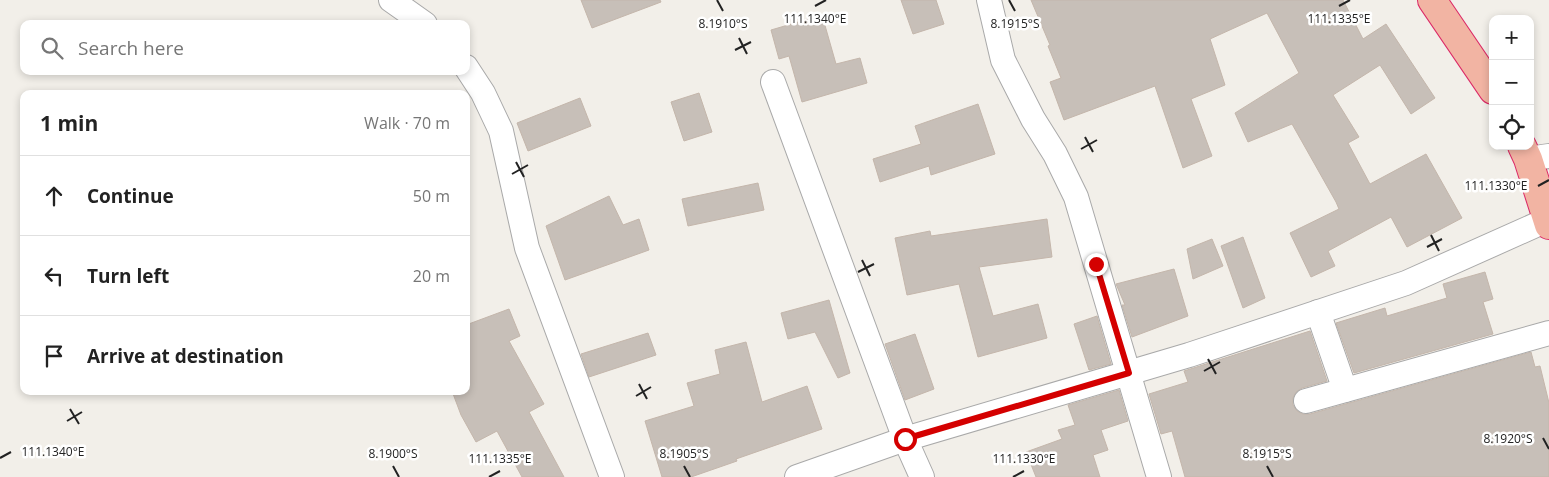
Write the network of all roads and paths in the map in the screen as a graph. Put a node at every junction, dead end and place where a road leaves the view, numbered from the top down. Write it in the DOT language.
graph roads {
  1 [pos="391,0"];
  2 [pos="989,0"];
  3 [pos="1432,0"];
  4 [pos="419,20"];
  5 [pos="470,73"];
  6 [pos="773,82"];
  7 [pos="1489,84"];
  8 [pos="1533,154"];
  9 [pos="1548,223"];
  10 [pos="1318,312"];
  11 [pos="1549,333"];
  12 [pos="1129,373"];
  13 [pos="1345,390"];
  14 [pos="1306,401"];
  15 [pos="905,439"];
  16 [pos="612,477"];
  17 [pos="797,477"];
  18 [pos="922,477"];
  19 [pos="1159,477"];
  1 -- 4 [label="street"];
  2 -- 12 [label="street"];
  3 -- 7 [label="highway"];
  5 -- 16 [label="street"];
  6 -- 15 [label="street"];
  8 -- 9 [label="highway"];
  9 -- 10 [label="street"];
  10 -- 12 [label="street"];
  10 -- 13 [label="street"];
  11 -- 13 [label="street"];
  12 -- 15 [label="street"];
  12 -- 19 [label="street"];
  13 -- 14 [label="street"];
  15 -- 17 [label="street"];
  15 -- 18 [label="street"];
}
